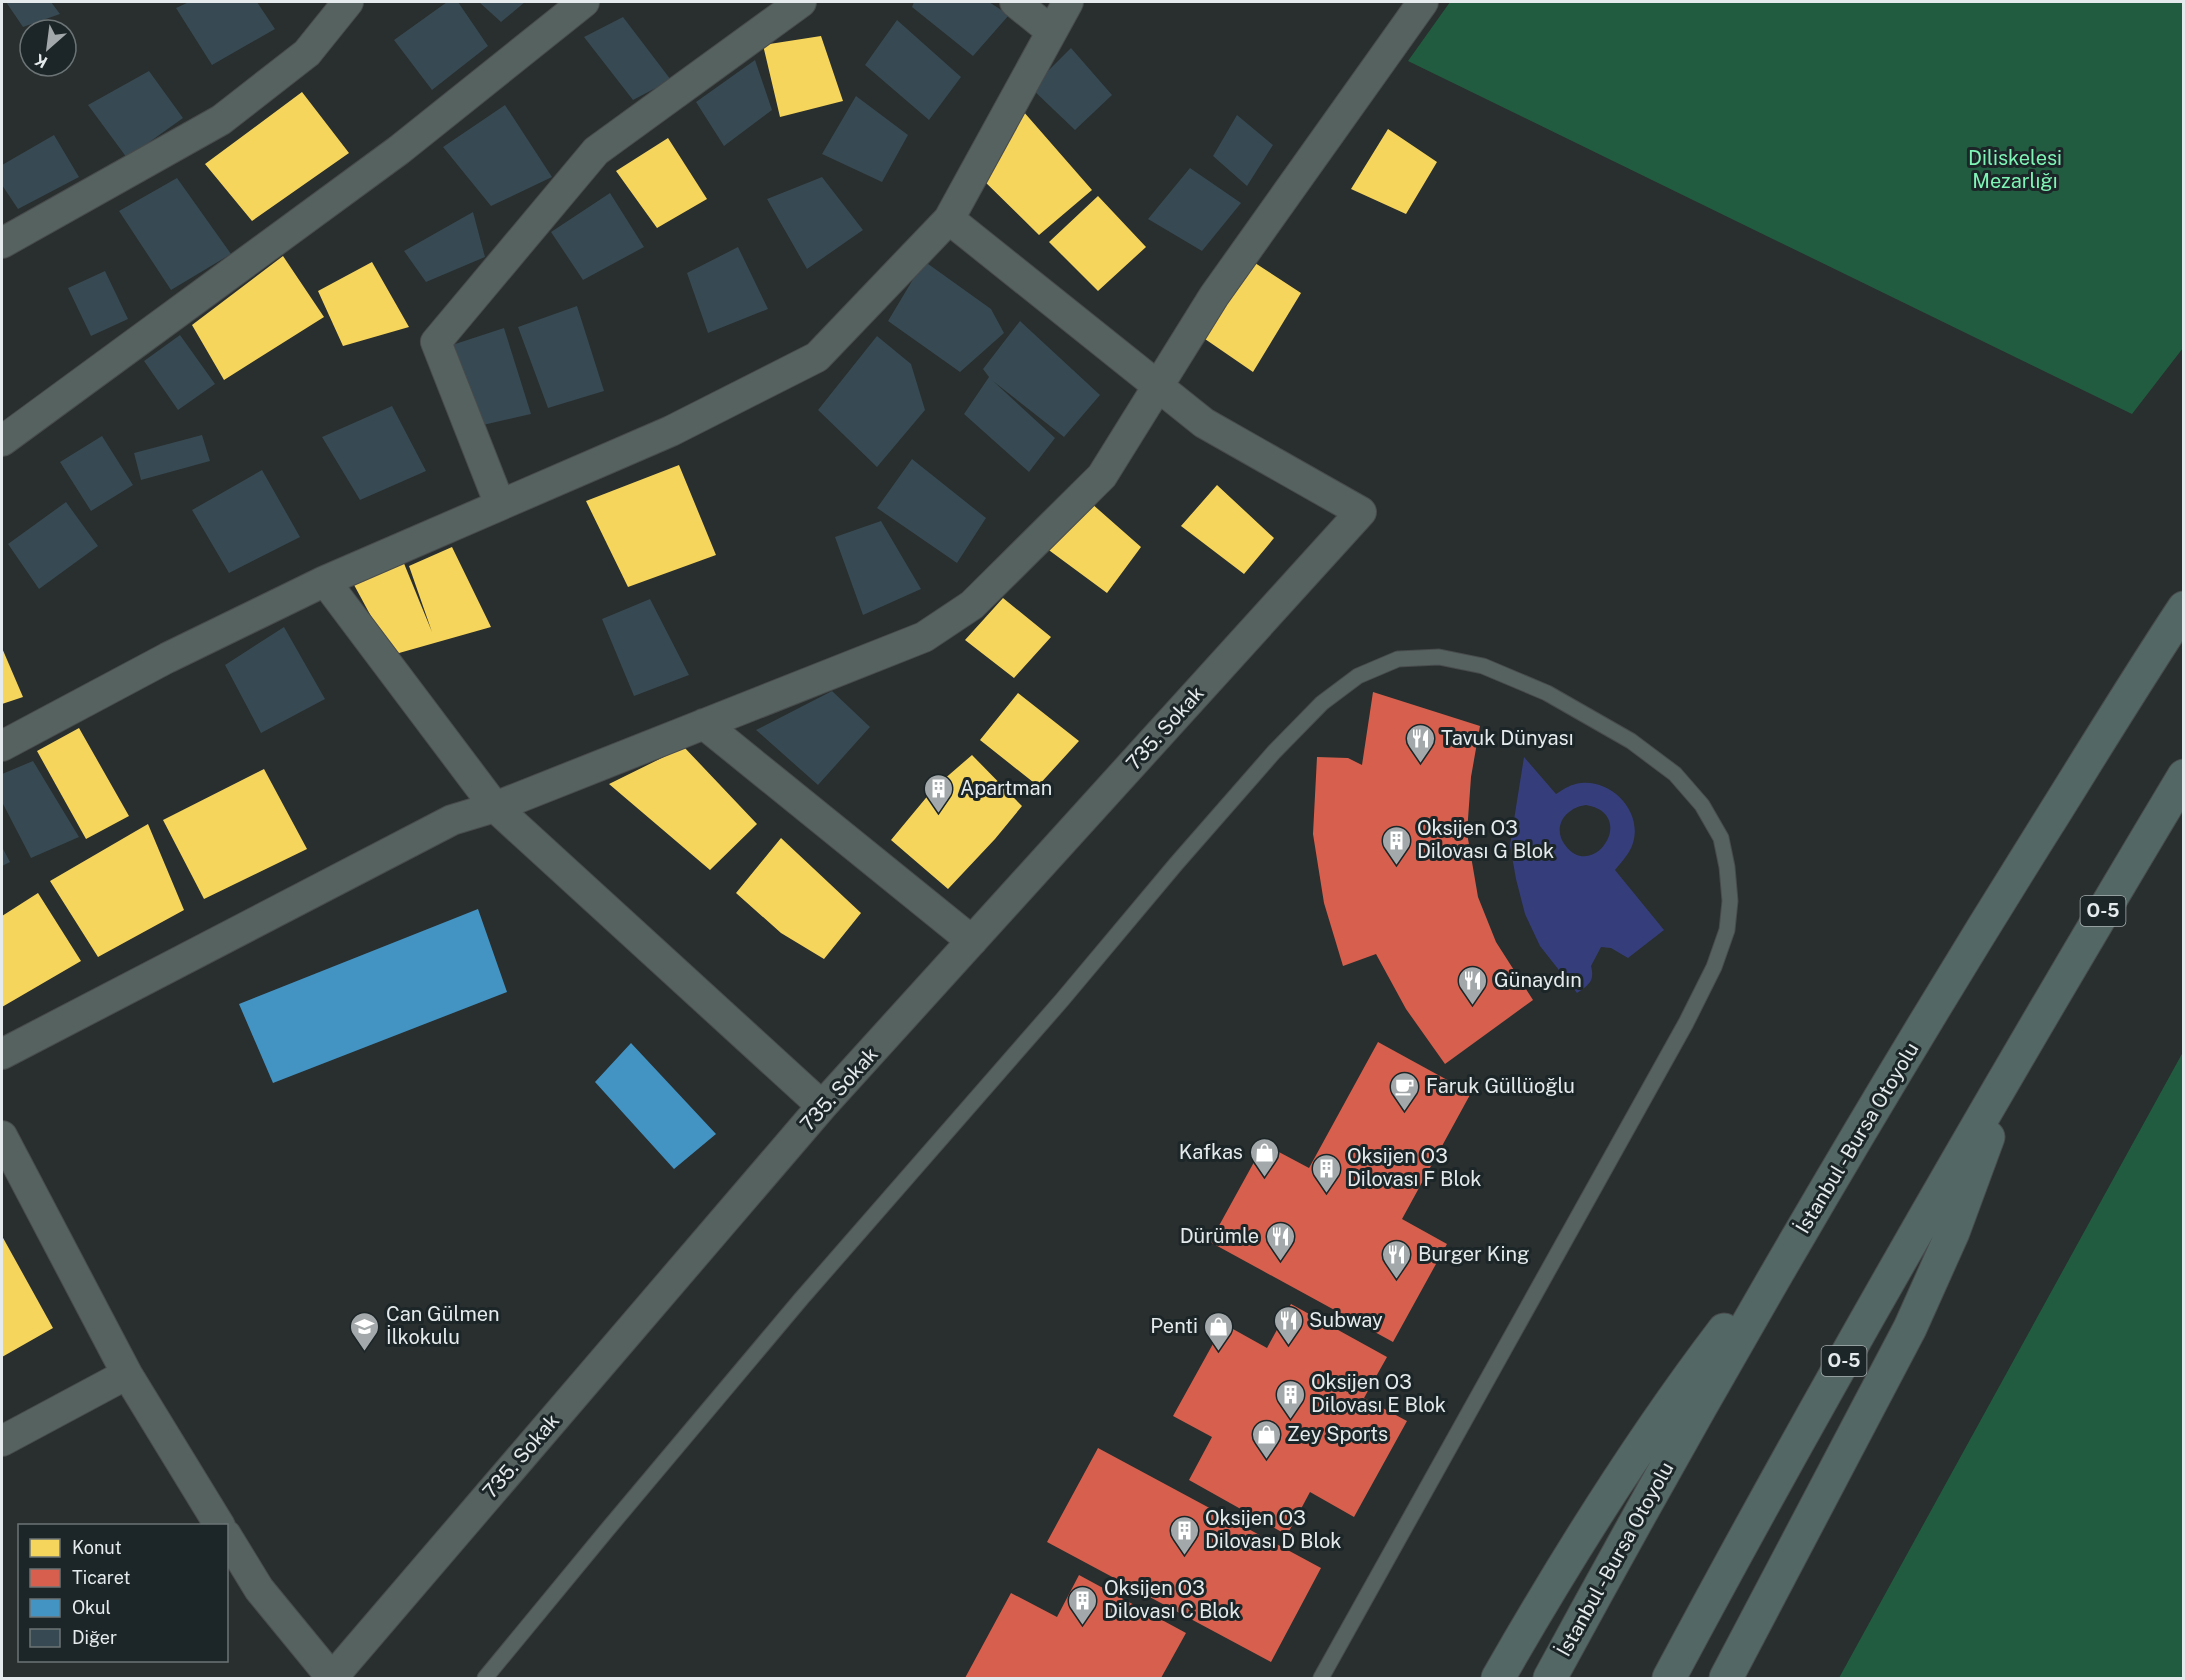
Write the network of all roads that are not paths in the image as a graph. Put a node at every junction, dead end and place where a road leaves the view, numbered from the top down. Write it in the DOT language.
graph roads {
  1 [pos="348,2"];
  2 [pos="584,2"];
  3 [pos="801,2"];
  4 [pos="1015,2"];
  5 [pos="1068,2"];
  6 [pos="1423,2"];
  7 [pos="1052,31"];
  8 [pos="949,219"];
  9 [pos="2,243"];
  10 [pos="1160,387"];
  11 [pos="2,441"];
  12 [pos="500,505"];
  13 [pos="325,581"];
  14 [pos="2184,608"];
  15 [pos="704,724"];
  16 [pos="2,746"];
  17 [pos="2184,776"];
  18 [pos="495,807"];
  19 [pos="972,941"];
  20 [pos="2023,1046"];
  21 [pos="2,1054"];
  22 [pos="822,1106"];
  23 [pos="2,1136"];
  24 [pos="1810,1217"];
  25 [pos="127,1374"];
  26 [pos="2,1441"];
  27 [pos="219,1524"];
  28 [pos="228,1538"];
  29 [pos="332,1678"];
  30 [pos="484,1678"];
  31 [pos="1321,1678"];
  32 [pos="1498,1678"];
  33 [pos="1550,1678"];
  34 [pos="1669,1678"];
  35 [pos="1726,1678"];
  1 -- 9 [label="street"];
  2 -- 11 [label="street"];
  3 -- 12 [label="street"];
  4 -- 7 [label="street"];
  5 -- 7 [label="street"];
  6 -- 10 [label="street"];
  7 -- 8 [label="street"];
  8 -- 10 [label="street"];
  8 -- 12 [label="street"];
  10 -- 15 [label="street"];
  10 -- 19 [label="street, 735. Sokak"];
  12 -- 13 [label="street"];
  13 -- 16 [label="street"];
  13 -- 18 [label="street"];
  14 -- 24 [label="highway, İstanbul - Bursa Otoyolu"];
  15 -- 18 [label="street"];
  15 -- 19 [label="street"];
  17 -- 20 [label="highway, O-5"];
  18 -- 21 [label="street"];
  18 -- 22 [label="street"];
  19 -- 22 [label="street, 735. Sokak"];
  20 -- 34 [label="highway, O-5"];
  20 -- 35 [label="highway"];
  22 -- 29 [label="street, 735. Sokak"];
  23 -- 25 [label="street"];
  24 -- 32 [label="highway"];
  24 -- 33 [label="highway, İstanbul - Bursa Otoyolu"];
  25 -- 26 [label="street"];
  25 -- 27 [label="street"];
  28 -- 29 [label="street"];
  30 -- 31 [label="lane"];
}
